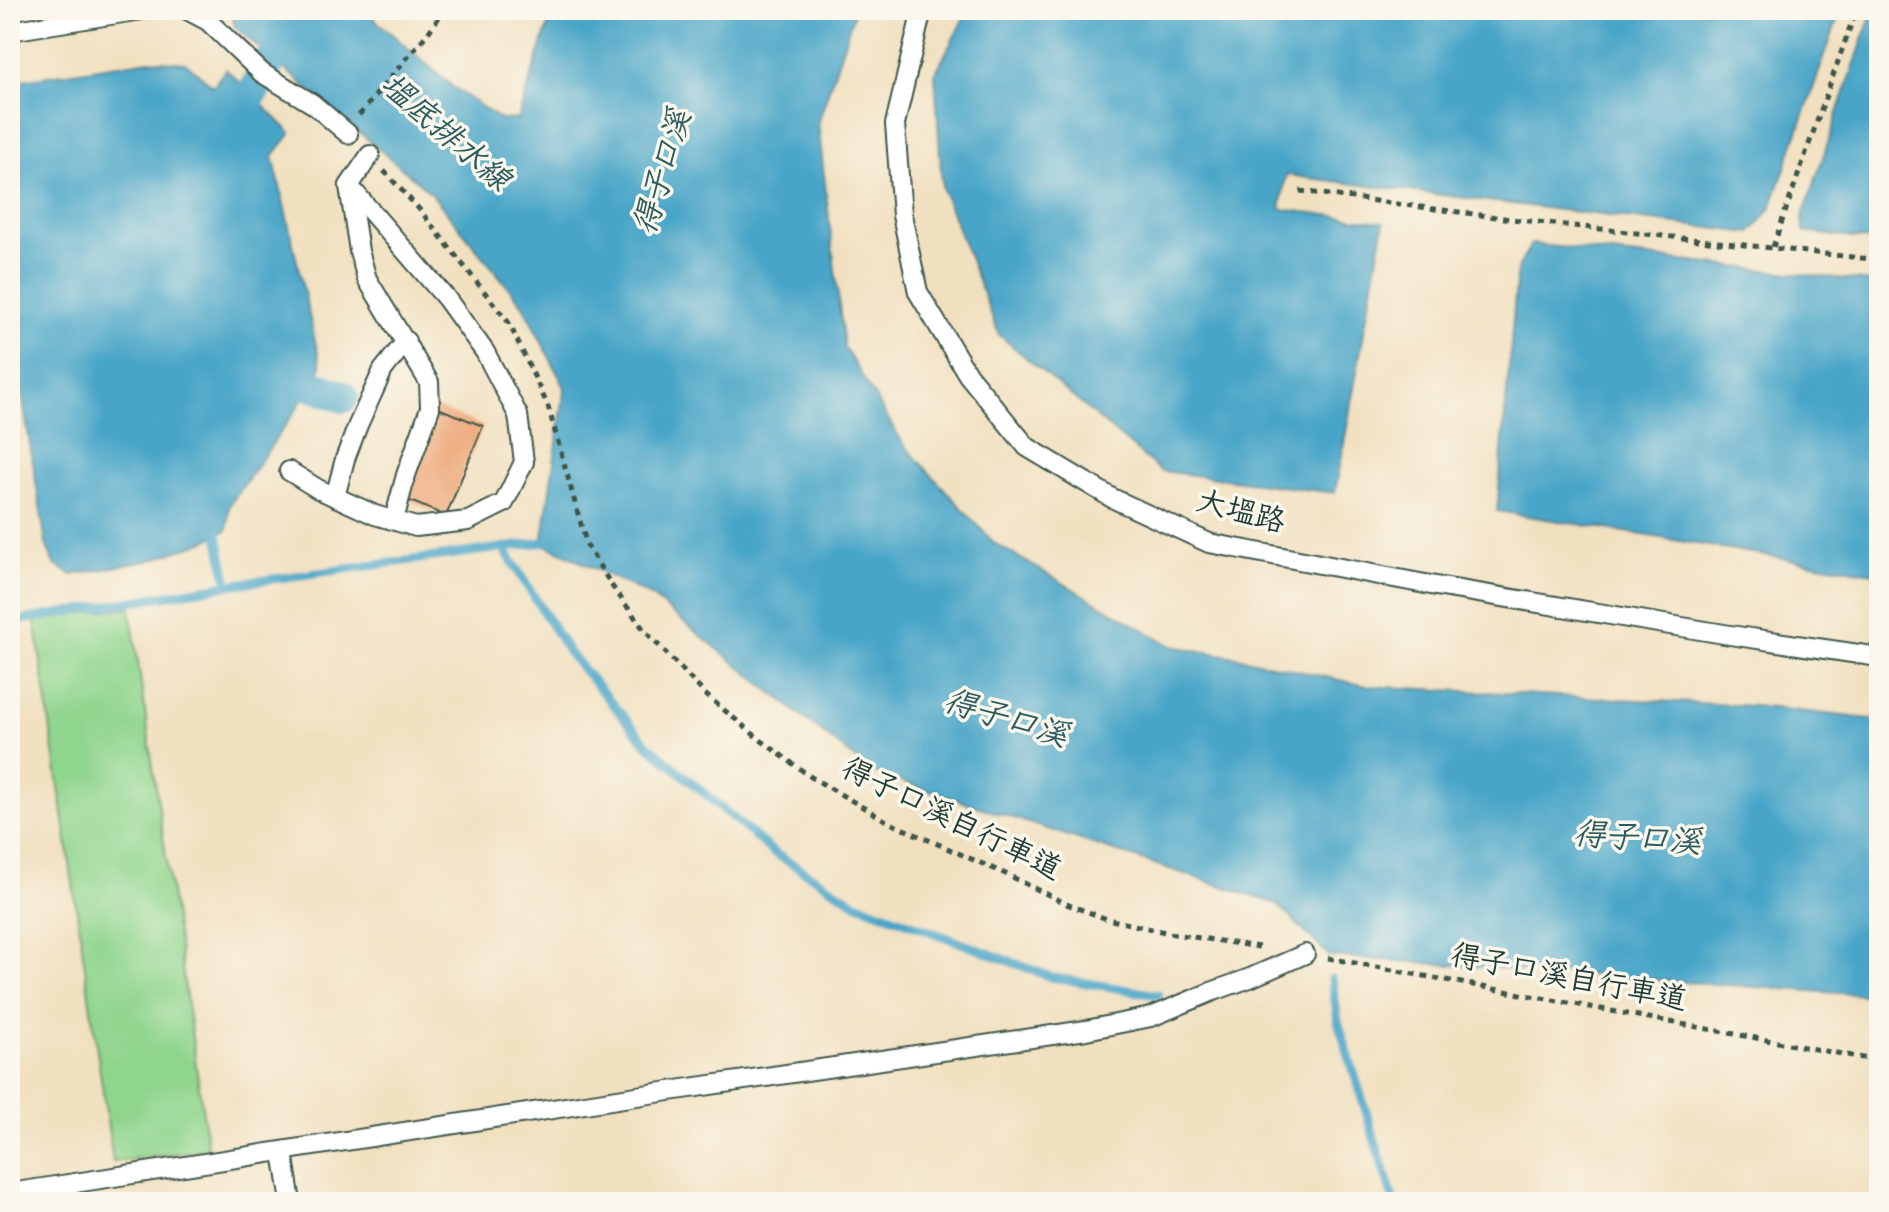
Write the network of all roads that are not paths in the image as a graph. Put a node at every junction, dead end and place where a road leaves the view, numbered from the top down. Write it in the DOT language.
graph roads {
  1 [pos="142,10"];
  2 [pos="187,10"];
  3 [pos="922,10"];
  4 [pos="10,31"];
  5 [pos="351,127"];
  6 [pos="370,155"];
  7 [pos="349,186"];
  8 [pos="406,341"];
  9 [pos="289,471"];
  10 [pos="335,497"];
  11 [pos="394,520"];
  12 [pos="1879,657"];
  13 [pos="1305,954"];
  14 [pos="283,1152"];
  15 [pos="10,1193"];
  16 [pos="291,1202"];
  1 -- 4 [label="lane"];
  2 -- 5 [label="lane"];
  3 -- 12 [label="lane, 大塭路"];
  6 -- 7 [label="lane"];
  7 -- 8 [label="lane"];
  7 -- 11 [label="lane"];
  8 -- 10 [label="lane"];
  8 -- 11 [label="lane"];
  9 -- 10 [label="lane"];
  10 -- 11 [label="lane"];
  13 -- 14 [label="lane"];
  14 -- 15 [label="lane"];
  14 -- 16 [label="lane"];
}
